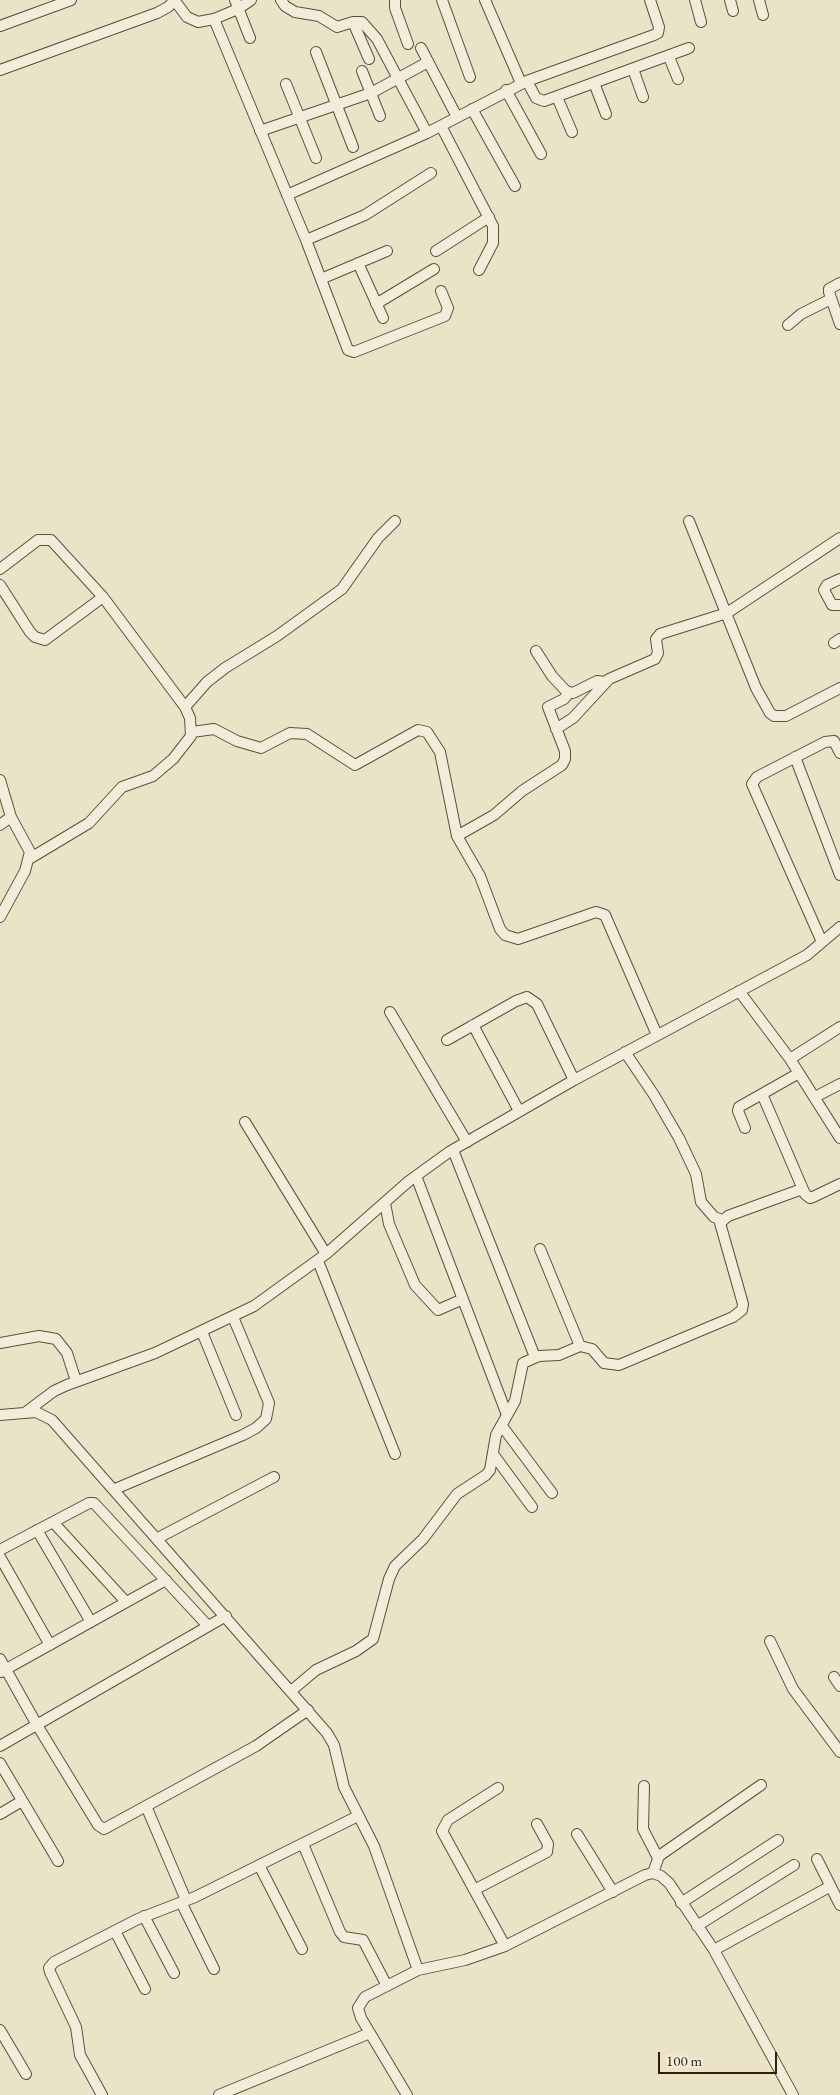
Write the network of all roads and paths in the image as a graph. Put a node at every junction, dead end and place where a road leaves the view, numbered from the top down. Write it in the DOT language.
graph roads {
  1 [pos="71,0"];
  2 [pos="251,0"];
  3 [pos="281,0"];
  4 [pos="395,0"];
  5 [pos="442,0"];
  6 [pos="485,0"];
  7 [pos="650,0"];
  8 [pos="695,0"];
  9 [pos="730,0"];
  10 [pos="759,0"];
  11 [pos="175,1"];
  12 [pos="56,3"];
  13 [pos="237,4"];
  14 [pos="733,11"];
  15 [pos="763,15"];
  16 [pos="214,19"];
  17 [pos="354,22"];
  18 [pos="701,22"];
  19 [pos="0,26"];
  20 [pos="250,38"];
  21 [pos="408,44"];
  22 [pos="421,48"];
  23 [pos="689,48"];
  24 [pos="316,52"];
  25 [pos="670,56"];
  26 [pos="369,59"];
  27 [pos="428,62"];
  28 [pos="633,69"];
  29 [pos="0,70"];
  30 [pos="362,71"];
  31 [pos="470,77"];
  32 [pos="399,78"];
  33 [pos="678,79"];
  34 [pos="524,82"];
  35 [pos="594,83"];
  36 [pos="286,84"];
  37 [pos="506,90"];
  38 [pos="371,93"];
  39 [pos="557,97"];
  40 [pos="643,97"];
  41 [pos="336,106"];
  42 [pos="472,109"];
  43 [pos="606,114"];
  44 [pos="380,116"];
  45 [pos="457,117"];
  46 [pos="300,118"];
  47 [pos="441,126"];
  48 [pos="260,131"];
  49 [pos="572,132"];
  50 [pos="427,133"];
  51 [pos="352,147"];
  52 [pos="541,154"];
  53 [pos="316,158"];
  54 [pos="431,173"];
  55 [pos="515,186"];
  56 [pos="287,195"];
  57 [pos="489,217"];
  58 [pos="306,240"];
  59 [pos="387,251"];
  60 [pos="436,251"];
  61 [pos="358,263"];
  62 [pos="434,269"];
  63 [pos="479,270"];
  64 [pos="321,279"];
  65 [pos="840,284"];
  66 [pos="441,291"];
  67 [pos="831,299"];
  68 [pos="376,304"];
  69 [pos="382,318"];
  70 [pos="840,324"];
  71 [pos="788,325"];
  72 [pos="394,521"];
  73 [pos="690,521"];
  74 [pos="840,538"];
  75 [pos="0,569"];
  76 [pos="840,578"];
  77 [pos="0,585"];
  78 [pos="103,597"];
  79 [pos="840,606"];
  80 [pos="727,613"];
  81 [pos="536,651"];
  82 [pos="605,682"];
  83 [pos="840,688"];
  84 [pos="569,693"];
  85 [pos="185,707"];
  86 [pos="556,729"];
  87 [pos="192,732"];
  88 [pos="840,753"];
  89 [pos="795,757"];
  90 [pos="0,780"];
  91 [pos="11,817"];
  92 [pos="0,824"];
  93 [pos="457,836"];
  94 [pos="29,859"];
  95 [pos="840,875"];
  96 [pos="0,917"];
  97 [pos="840,927"];
  98 [pos="822,942"];
  99 [pos="739,991"];
  100 [pos="390,1012"];
  101 [pos="473,1025"];
  102 [pos="840,1027"];
  103 [pos="656,1035"];
  104 [pos="447,1040"];
  105 [pos="625,1052"];
  106 [pos="790,1059"];
  107 [pos="799,1073"];
  108 [pos="574,1080"];
  109 [pos="840,1084"];
  110 [pos="762,1094"];
  111 [pos="815,1097"];
  112 [pos="519,1111"];
  113 [pos="245,1122"];
  114 [pos="746,1128"];
  115 [pos="840,1138"];
  116 [pos="467,1142"];
  117 [pos="453,1150"];
  118 [pos="416,1176"];
  119 [pos="840,1184"];
  120 [pos="802,1189"];
  121 [pos="385,1203"];
  122 [pos="722,1220"];
  123 [pos="540,1249"];
  124 [pos="322,1258"];
  125 [pos="463,1299"];
  126 [pos="233,1317"];
  127 [pos="202,1332"];
  128 [pos="0,1343"];
  129 [pos="580,1346"];
  130 [pos="535,1357"];
  131 [pos="76,1381"];
  132 [pos="26,1412"];
  133 [pos="236,1414"];
  134 [pos="0,1415"];
  135 [pos="507,1415"];
  136 [pos="502,1426"];
  137 [pos="395,1454"];
  138 [pos="493,1454"];
  139 [pos="274,1477"];
  140 [pos="115,1489"];
  141 [pos="552,1493"];
  142 [pos="532,1507"];
  143 [pos="53,1522"];
  144 [pos="37,1530"];
  145 [pos="158,1538"];
  146 [pos="0,1550"];
  147 [pos="0,1557"];
  148 [pos="166,1580"];
  149 [pos="126,1602"];
  150 [pos="226,1616"];
  151 [pos="91,1622"];
  152 [pos="208,1626"];
  153 [pos="770,1641"];
  154 [pos="50,1645"];
  155 [pos="0,1659"];
  156 [pos="3,1671"];
  157 [pos="291,1691"];
  158 [pos="308,1710"];
  159 [pos="37,1725"];
  160 [pos="0,1746"];
  161 [pos="840,1752"];
  162 [pos="0,1763"];
  163 [pos="761,1785"];
  164 [pos="644,1786"];
  165 [pos="498,1788"];
  166 [pos="22,1801"];
  167 [pos="146,1806"];
  168 [pos="0,1814"];
  169 [pos="358,1816"];
  170 [pos="537,1824"];
  171 [pos="577,1834"];
  172 [pos="778,1840"];
  173 [pos="303,1844"];
  174 [pos="658,1858"];
  175 [pos="817,1859"];
  176 [pos="58,1861"];
  177 [pos="259,1865"];
  178 [pos="794,1866"];
  179 [pos="653,1873"];
  180 [pos="829,1887"];
  181 [pos="474,1890"];
  182 [pos="613,1892"];
  183 [pos="183,1901"];
  184 [pos="681,1903"];
  185 [pos="840,1905"];
  186 [pos="144,1916"];
  187 [pos="697,1926"];
  188 [pos="115,1931"];
  189 [pos="505,1946"];
  190 [pos="302,1949"];
  191 [pos="714,1950"];
  192 [pos="214,1969"];
  193 [pos="418,1970"];
  194 [pos="174,1974"];
  195 [pos="386,1986"];
  196 [pos="145,1988"];
  197 [pos="0,2030"];
  198 [pos="370,2033"];
  199 [pos="26,2074"];
  200 [pos="102,2095"];
  201 [pos="219,2095"];
  202 [pos="408,2095"];
  203 [pos="793,2095"];
  1 -- 12 [label="street"];
  2 -- 13 [label="street"];
  3 -- 17 [label="street"];
  4 -- 21 [label="street"];
  5 -- 31 [label="street"];
  6 -- 34 [label="street"];
  7 -- 34 [label="street"];
  8 -- 18 [label="street"];
  9 -- 14 [label="street"];
  10 -- 15 [label="street"];
  11 -- 16 [label="street"];
  11 -- 29 [label="street"];
  12 -- 19 [label="street"];
  13 -- 16 [label="street"];
  13 -- 20 [label="street"];
  16 -- 48 [label="street"];
  17 -- 26 [label="street"];
  17 -- 32 [label="street"];
  22 -- 27 [label="street"];
  23 -- 25 [label="street"];
  24 -- 41 [label="street"];
  25 -- 28 [label="street"];
  25 -- 33 [label="street"];
  27 -- 32 [label="street"];
  27 -- 45 [label="street"];
  28 -- 35 [label="street"];
  28 -- 40 [label="street"];
  30 -- 38 [label="street"];
  32 -- 38 [label="street"];
  32 -- 50 [label="street"];
  34 -- 37 [label="street"];
  34 -- 39 [label="street"];
  35 -- 39 [label="street"];
  35 -- 43 [label="street"];
  36 -- 46 [label="street"];
  37 -- 42 [label="street"];
  37 -- 52 [label="street"];
  38 -- 41 [label="street"];
  38 -- 44 [label="street"];
  39 -- 49 [label="street"];
  41 -- 46 [label="street"];
  41 -- 51 [label="street"];
  42 -- 45 [label="street"];
  42 -- 55 [label="street"];
  45 -- 47 [label="street"];
  46 -- 48 [label="street"];
  46 -- 53 [label="street"];
  47 -- 50 [label="street"];
  47 -- 57 [label="street"];
  48 -- 56 [label="street"];
  50 -- 56 [label="street"];
  54 -- 58 [label="street"];
  56 -- 58 [label="street"];
  57 -- 60 [label="street"];
  57 -- 63 [label="street"];
  58 -- 64 [label="street"];
  59 -- 61 [label="street"];
  61 -- 64 [label="street"];
  61 -- 68 [label="street"];
  62 -- 68 [label="street"];
  64 -- 66 [label="street"];
  65 -- 67 [label="street"];
  67 -- 70 [label="street"];
  67 -- 71 [label="street"];
  68 -- 69 [label="street"];
  72 -- 85 [label="street"];
  73 -- 80 [label="street"];
  74 -- 80 [label="street"];
  75 -- 78 [label="street"];
  76 -- 79 [label="street"];
  77 -- 78 [label="street"];
  78 -- 85 [label="street"];
  80 -- 82 [label="street"];
  80 -- 83 [label="street"];
  81 -- 84 [label="street"];
  82 -- 84 [label="street"];
  82 -- 86 [label="street"];
  84 -- 86 [label="street"];
  85 -- 87 [label="street"];
  86 -- 93 [label="street"];
  87 -- 93 [label="street"];
  87 -- 94 [label="street"];
  88 -- 89 [label="street"];
  89 -- 95 [label="street"];
  89 -- 98 [label="street"];
  90 -- 91 [label="street"];
  91 -- 92 [label="street"];
  91 -- 94 [label="street"];
  93 -- 103 [label="street"];
  94 -- 96 [label="street"];
  97 -- 98 [label="street"];
  98 -- 99 [label="street"];
  99 -- 103 [label="street"];
  99 -- 106 [label="street"];
  100 -- 116 [label="street"];
  101 -- 104 [label="street"];
  101 -- 108 [label="street"];
  101 -- 112 [label="street"];
  102 -- 106 [label="street"];
  103 -- 105 [label="street"];
  105 -- 108 [label="street"];
  105 -- 122 [label="street"];
  106 -- 107 [label="street"];
  107 -- 110 [label="street"];
  107 -- 111 [label="street"];
  108 -- 112 [label="street"];
  109 -- 111 [label="street"];
  110 -- 114 [label="street"];
  110 -- 120 [label="street"];
  111 -- 115 [label="street"];
  112 -- 116 [label="street"];
  113 -- 124 [label="street"];
  116 -- 117 [label="street"];
  117 -- 118 [label="street"];
  117 -- 130 [label="street"];
  118 -- 121 [label="street"];
  118 -- 125 [label="street"];
  119 -- 120 [label="street"];
  120 -- 122 [label="street"];
  121 -- 124 [label="street"];
  121 -- 125 [label="street"];
  122 -- 129 [label="street"];
  123 -- 129 [label="street"];
  124 -- 126 [label="street"];
  124 -- 137 [label="street"];
  125 -- 135 [label="street"];
  126 -- 127 [label="street"];
  126 -- 140 [label="street"];
  127 -- 131 [label="street"];
  127 -- 133 [label="street"];
  128 -- 131 [label="street"];
  129 -- 130 [label="street"];
  130 -- 135 [label="street"];
  131 -- 132 [label="street"];
  132 -- 134 [label="street"];
  132 -- 140 [label="street"];
  135 -- 136 [label="street"];
  136 -- 138 [label="street"];
  136 -- 141 [label="street"];
  138 -- 142 [label="street"];
  138 -- 157 [label="street"];
  139 -- 145 [label="street"];
  140 -- 145 [label="street"];
  143 -- 144 [label="street"];
  143 -- 148 [label="street"];
  143 -- 149 [label="street"];
  144 -- 146 [label="street"];
  144 -- 151 [label="street"];
  145 -- 150 [label="street"];
  147 -- 154 [label="street"];
  148 -- 149 [label="street"];
  148 -- 152 [label="street"];
  149 -- 151 [label="street"];
  150 -- 152 [label="street"];
  150 -- 157 [label="street"];
  151 -- 154 [label="street"];
  152 -- 159 [label="street"];
  153 -- 161 [label="street"];
  154 -- 156 [label="street"];
  155 -- 156 [label="street"];
  156 -- 159 [label="street"];
  157 -- 158 [label="street"];
  158 -- 167 [label="street"];
  158 -- 169 [label="street"];
  159 -- 160 [label="street"];
  159 -- 167 [label="street"];
  162 -- 166 [label="street"];
  163 -- 174 [label="street"];
  164 -- 174 [label="street"];
  165 -- 181 [label="street"];
  166 -- 168 [label="street"];
  166 -- 176 [label="street"];
  167 -- 183 [label="street"];
  169 -- 173 [label="street"];
  169 -- 193 [label="street"];
  170 -- 181 [label="street"];
  171 -- 182 [label="street"];
  172 -- 184 [label="street"];
  173 -- 177 [label="street"];
  173 -- 195 [label="street"];
  174 -- 179 [label="street"];
  175 -- 180 [label="street"];
  177 -- 183 [label="street"];
  177 -- 190 [label="street"];
  178 -- 187 [label="street"];
  179 -- 182 [label="street"];
  179 -- 184 [label="street"];
  180 -- 185 [label="street"];
  180 -- 191 [label="street"];
  181 -- 189 [label="street"];
  182 -- 189 [label="street"];
  183 -- 186 [label="street"];
  183 -- 192 [label="street"];
  184 -- 187 [label="street"];
  186 -- 188 [label="street"];
  186 -- 194 [label="street"];
  187 -- 191 [label="street"];
  188 -- 196 [label="street"];
  188 -- 200 [label="street"];
  189 -- 193 [label="street"];
  191 -- 203 [label="street"];
  193 -- 195 [label="street"];
  195 -- 198 [label="street"];
  197 -- 199 [label="street"];
  198 -- 201 [label="street"];
  198 -- 202 [label="street"];
}
